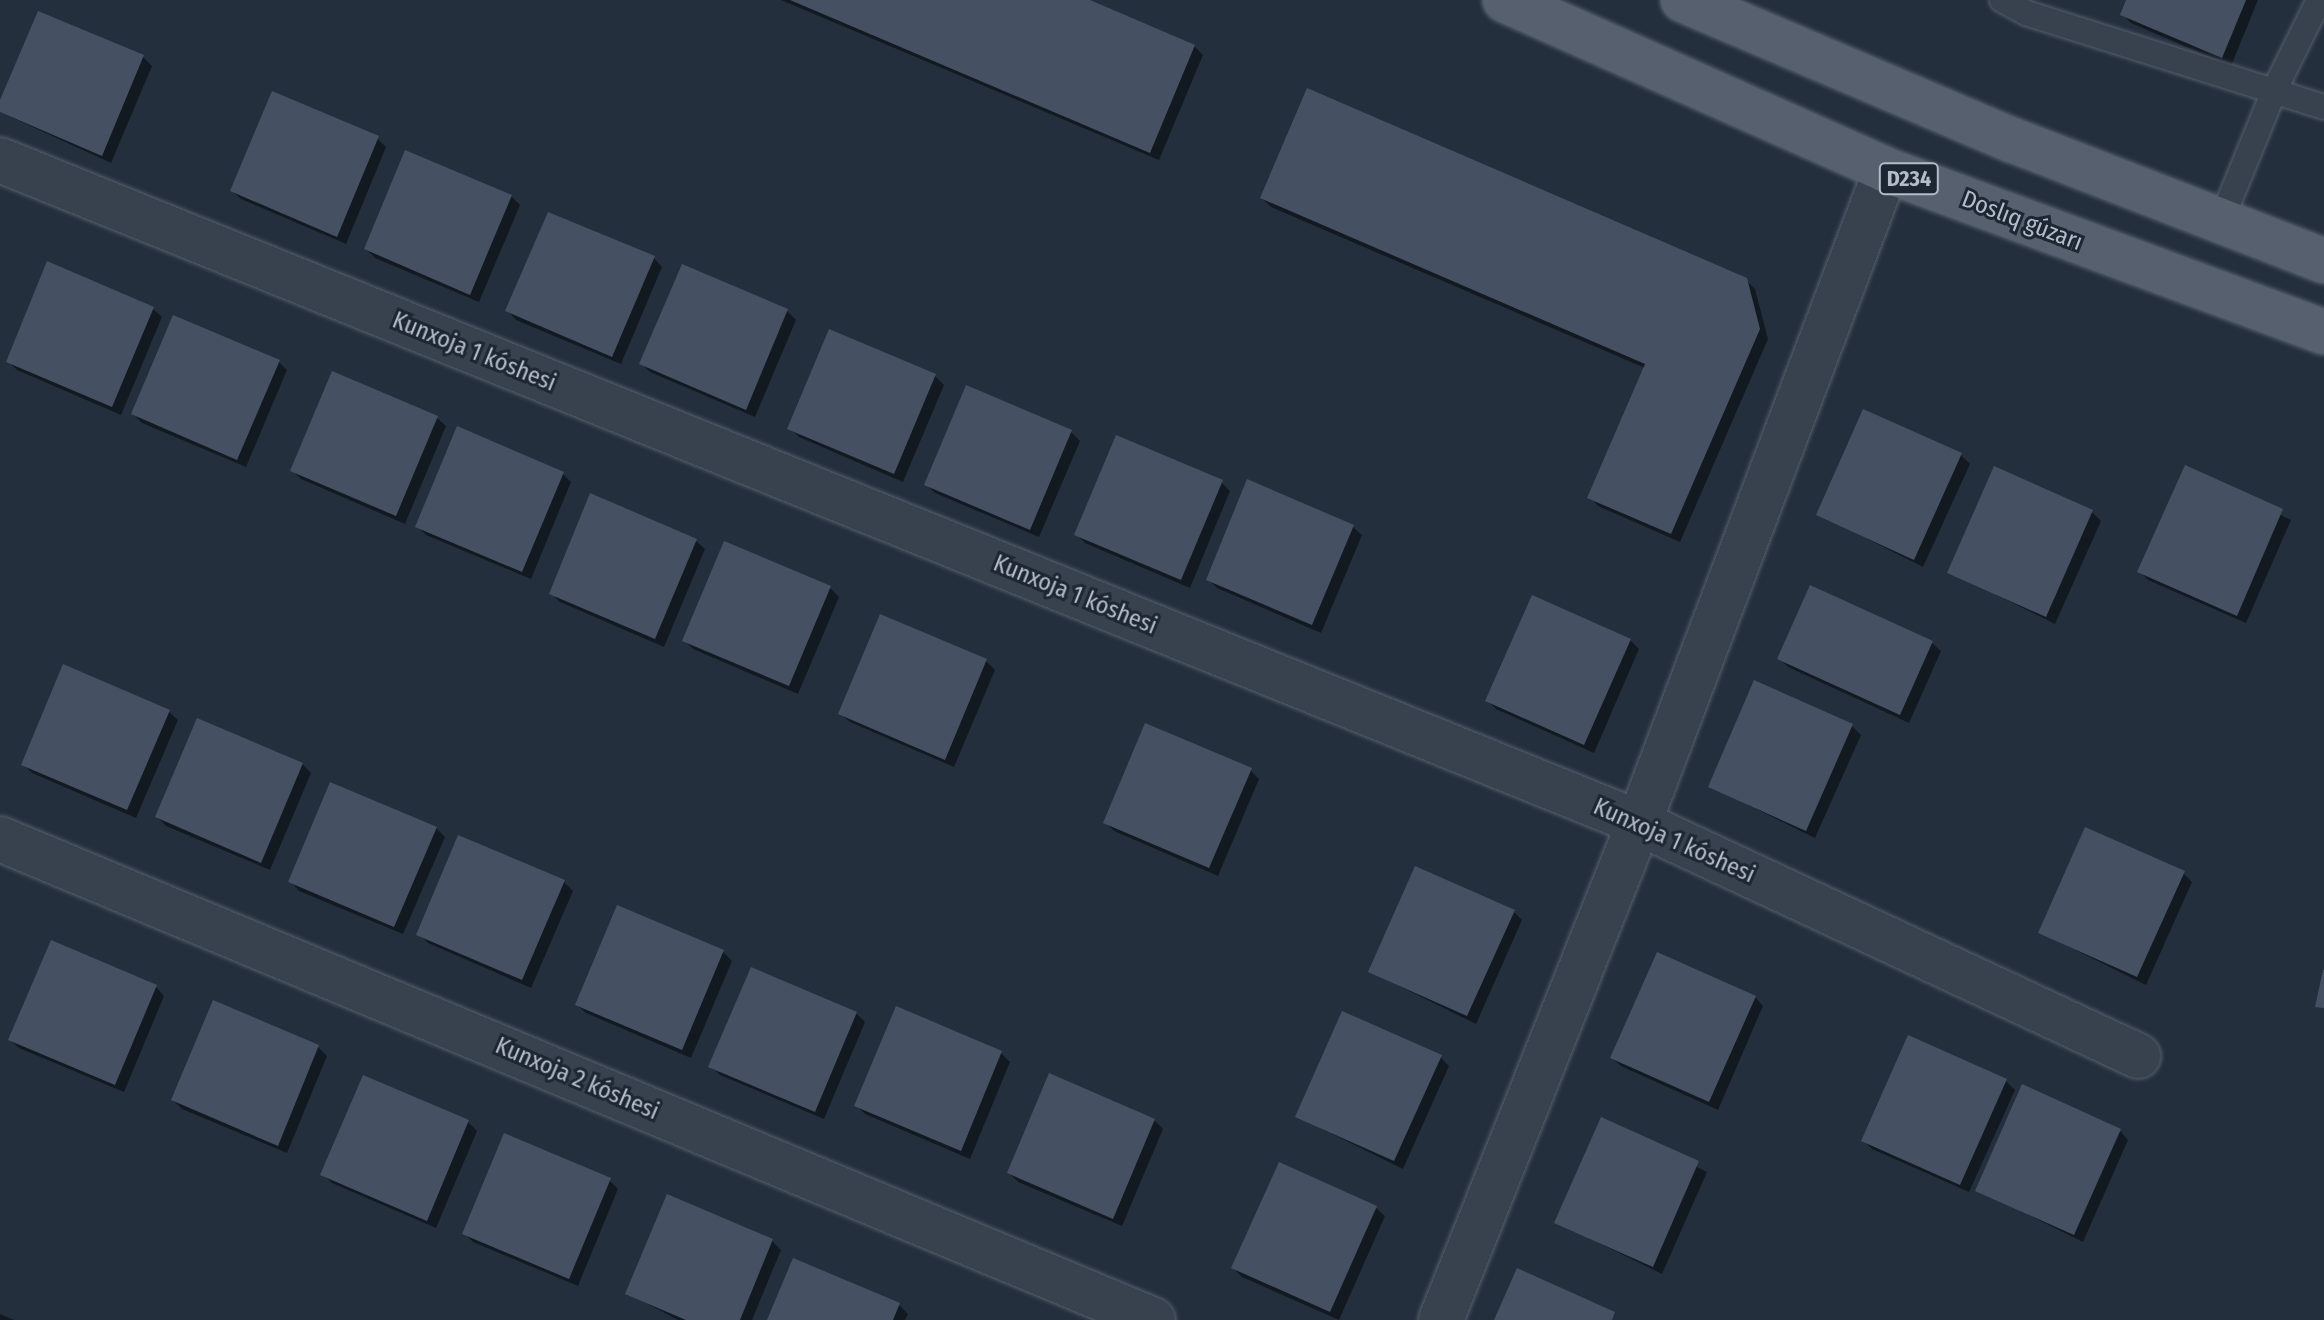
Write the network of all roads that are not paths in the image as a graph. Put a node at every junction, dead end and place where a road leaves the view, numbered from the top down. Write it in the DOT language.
graph roads {
  1 [pos="1505,0"];
  2 [pos="1683,0"];
  3 [pos="2002,0"];
  4 [pos="2319,0"];
  5 [pos="2274,91"];
  6 [pos="2324,107"];
  7 [pos="0,160"];
  8 [pos="1886,170"];
  9 [pos="2221,221"];
  10 [pos="2324,261"];
  11 [pos="2324,332"];
  12 [pos="1639,823"];
  13 [pos="0,839"];
  14 [pos="2138,1056"];
  15 [pos="1153,1320"];
  16 [pos="1441,1320"];
  1 -- 8 [label="main road, Doslıq gúzarı / D234"];
  2 -- 9 [label="main road"];
  3 -- 5 [label="lane"];
  4 -- 5 [label="lane"];
  5 -- 6 [label="lane"];
  5 -- 9 [label="lane"];
  7 -- 12 [label="street, Kunxoja 1 kóshesi"];
  8 -- 11 [label="main road, Doslıq gúzarı / D234"];
  8 -- 12 [label="street"];
  9 -- 10 [label="main road"];
  12 -- 14 [label="street, Kunxoja 1 kóshesi"];
  12 -- 16 [label="street"];
  13 -- 15 [label="street, Kunxoja 2 kóshesi"];
}
